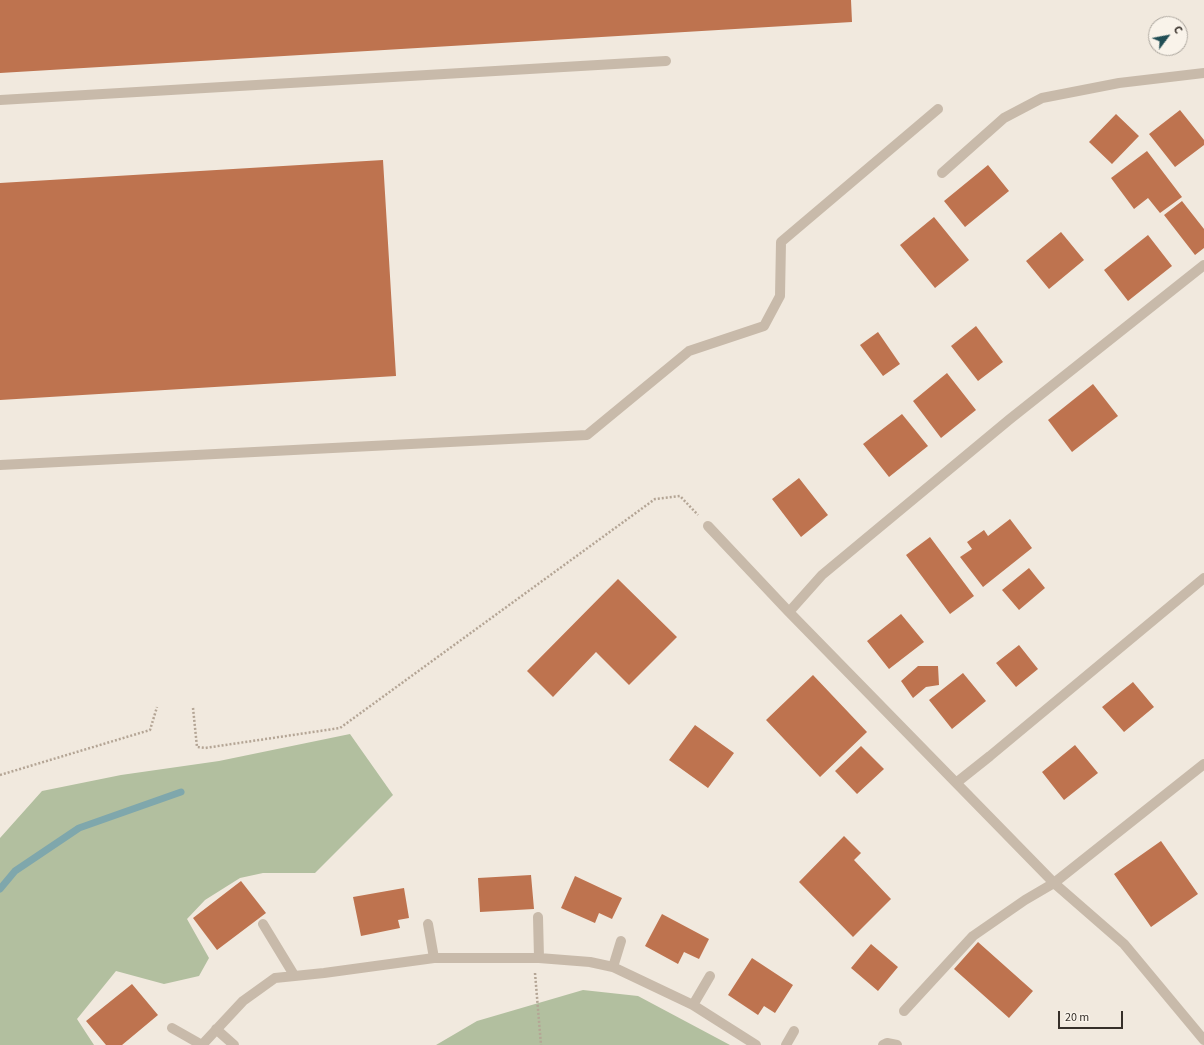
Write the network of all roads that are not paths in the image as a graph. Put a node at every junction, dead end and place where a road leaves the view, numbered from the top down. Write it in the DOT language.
graph roads {
  1 [pos="666,61"];
  2 [pos="1204,73"];
  3 [pos="0,100"];
  4 [pos="938,109"];
  5 [pos="942,173"];
  6 [pos="1204,265"];
  7 [pos="0,465"];
  8 [pos="708,526"];
  9 [pos="1204,578"];
  10 [pos="789,612"];
  11 [pos="1204,764"];
  12 [pos="956,783"];
  13 [pos="1054,883"];
  14 [pos="538,917"];
  15 [pos="263,924"];
  16 [pos="428,924"];
  17 [pos="621,940"];
  18 [pos="434,958"];
  19 [pos="536,958"];
  20 [pos="612,967"];
  21 [pos="294,975"];
  22 [pos="710,976"];
  23 [pos="693,1006"];
  24 [pos="904,1011"];
  25 [pos="172,1028"];
  26 [pos="216,1029"];
  27 [pos="794,1031"];
  28 [pos="1204,1040"];
  29 [pos="202,1045"];
  30 [pos="234,1045"];
  31 [pos="756,1045"];
  32 [pos="786,1045"];
  33 [pos="883,1045"];
  34 [pos="897,1045"];
  1 -- 3 [label="street"];
  2 -- 5 [label="street"];
  4 -- 7 [label="street"];
  6 -- 10 [label="street"];
  8 -- 10 [label="street"];
  9 -- 12 [label="street"];
  10 -- 12 [label="street"];
  11 -- 13 [label="street"];
  12 -- 13 [label="street"];
  13 -- 24 [label="street"];
  13 -- 28 [label="street"];
  14 -- 19 [label="street"];
  15 -- 21 [label="street"];
  16 -- 18 [label="street"];
  17 -- 20 [label="street"];
  18 -- 19 [label="street"];
  18 -- 21 [label="street"];
  19 -- 20 [label="street"];
  20 -- 23 [label="street"];
  21 -- 26 [label="street"];
  22 -- 23 [label="street"];
  23 -- 31 [label="street"];
  25 -- 29 [label="street"];
  26 -- 29 [label="street"];
  26 -- 30 [label="street"];
  27 -- 32 [label="street"];
  33 -- 34 [label="street"];
}
